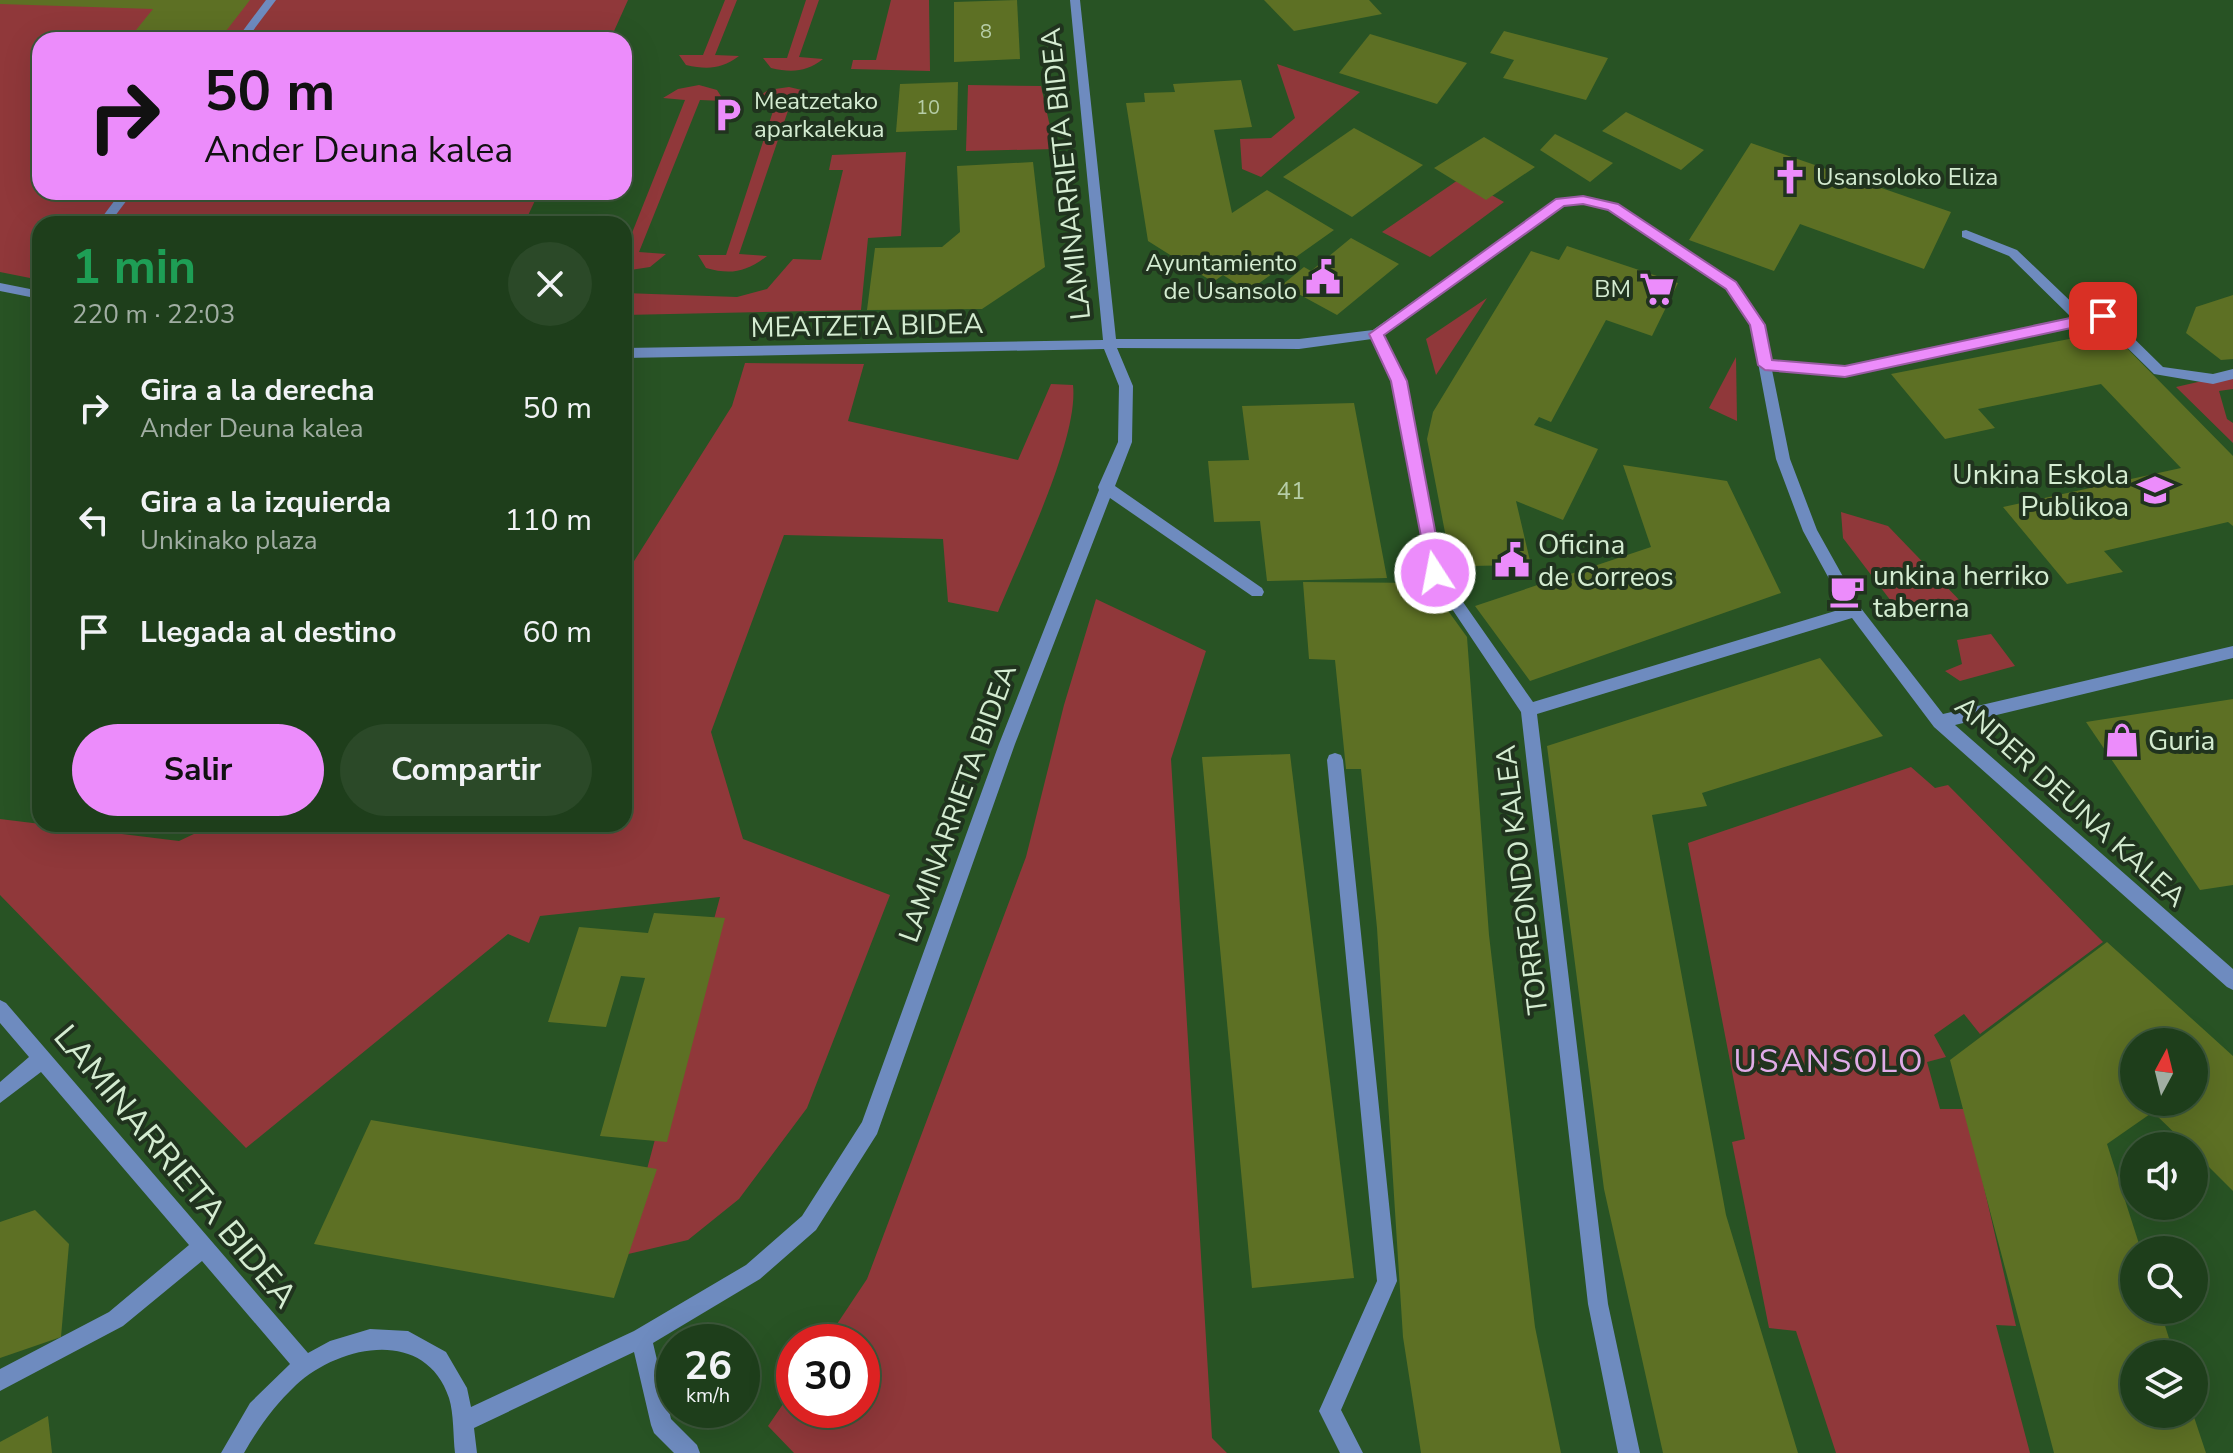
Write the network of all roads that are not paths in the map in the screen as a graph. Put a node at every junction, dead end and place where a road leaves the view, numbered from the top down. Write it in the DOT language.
graph roads {
  1 [pos="271,0"];
  2 [pos="1075,0"];
  3 [pos="247,32"];
  4 [pos="1966,234"];
  5 [pos="0,287"];
  6 [pos="32,293"];
  7 [pos="2082,320"];
  8 [pos="1376,334"];
  9 [pos="1110,347"];
  10 [pos="632,353"];
  11 [pos="1765,365"];
  12 [pos="2233,374"];
  13 [pos="1105,487"];
  14 [pos="1257,592"];
  15 [pos="1855,611"];
  16 [pos="2233,652"];
  17 [pos="1529,710"];
  18 [pos="1940,722"];
  19 [pos="1335,760"];
  20 [pos="2233,981"];
  21 [pos="0,1009"];
  22 [pos="42,1059"];
  23 [pos="0,1094"];
  24 [pos="202,1247"];
  25 [pos="641,1338"];
  26 [pos="303,1364"];
  27 [pos="0,1380"];
  28 [pos="467,1420"];
  29 [pos="232,1453"];
  30 [pos="466,1453"];
  31 [pos="689,1453"];
  32 [pos="1352,1453"];
  33 [pos="1629,1453"];
  1 -- 3 [label="street"];
  2 -- 9 [label="street, LAMINARRIETA BIDEA"];
  4 -- 7 [label="street"];
  5 -- 6 [label="street"];
  7 -- 11 [label="street"];
  7 -- 12 [label="street"];
  8 -- 9 [label="street, ANDER DEUNA KALEA"];
  8 -- 11 [label="street, ANDER DEUNA KALEA"];
  8 -- 17 [label="street, TORREONDO KALEA"];
  9 -- 10 [label="street, MEATZETA BIDEA"];
  9 -- 13 [label="street, LAMINARRIETA BIDEA"];
  11 -- 15 [label="street, ANDER DEUNA KALEA"];
  13 -- 14 [label="street"];
  13 -- 25 [label="street, LAMINARRIETA BIDEA"];
  15 -- 17 [label="street"];
  15 -- 18 [label="street, ANDER DEUNA KALEA"];
  16 -- 18 [label="street"];
  17 -- 33 [label="street, TORREONDO KALEA"];
  18 -- 20 [label="street, ANDER DEUNA KALEA"];
  19 -- 32 [label="street"];
  21 -- 22 [label="street, LAMINARRIETA BIDEA"];
  22 -- 23 [label="street"];
  22 -- 24 [label="street, LAMINARRIETA BIDEA"];
  24 -- 26 [label="street, LAMINARRIETA BIDEA"];
  24 -- 27 [label="street"];
  25 -- 28 [label="street, LAMINARRIETA BIDEA"];
  25 -- 31 [label="street"];
  26 -- 28 [label="street"];
  26 -- 29 [label="street"];
  28 -- 30 [label="street"];
}
